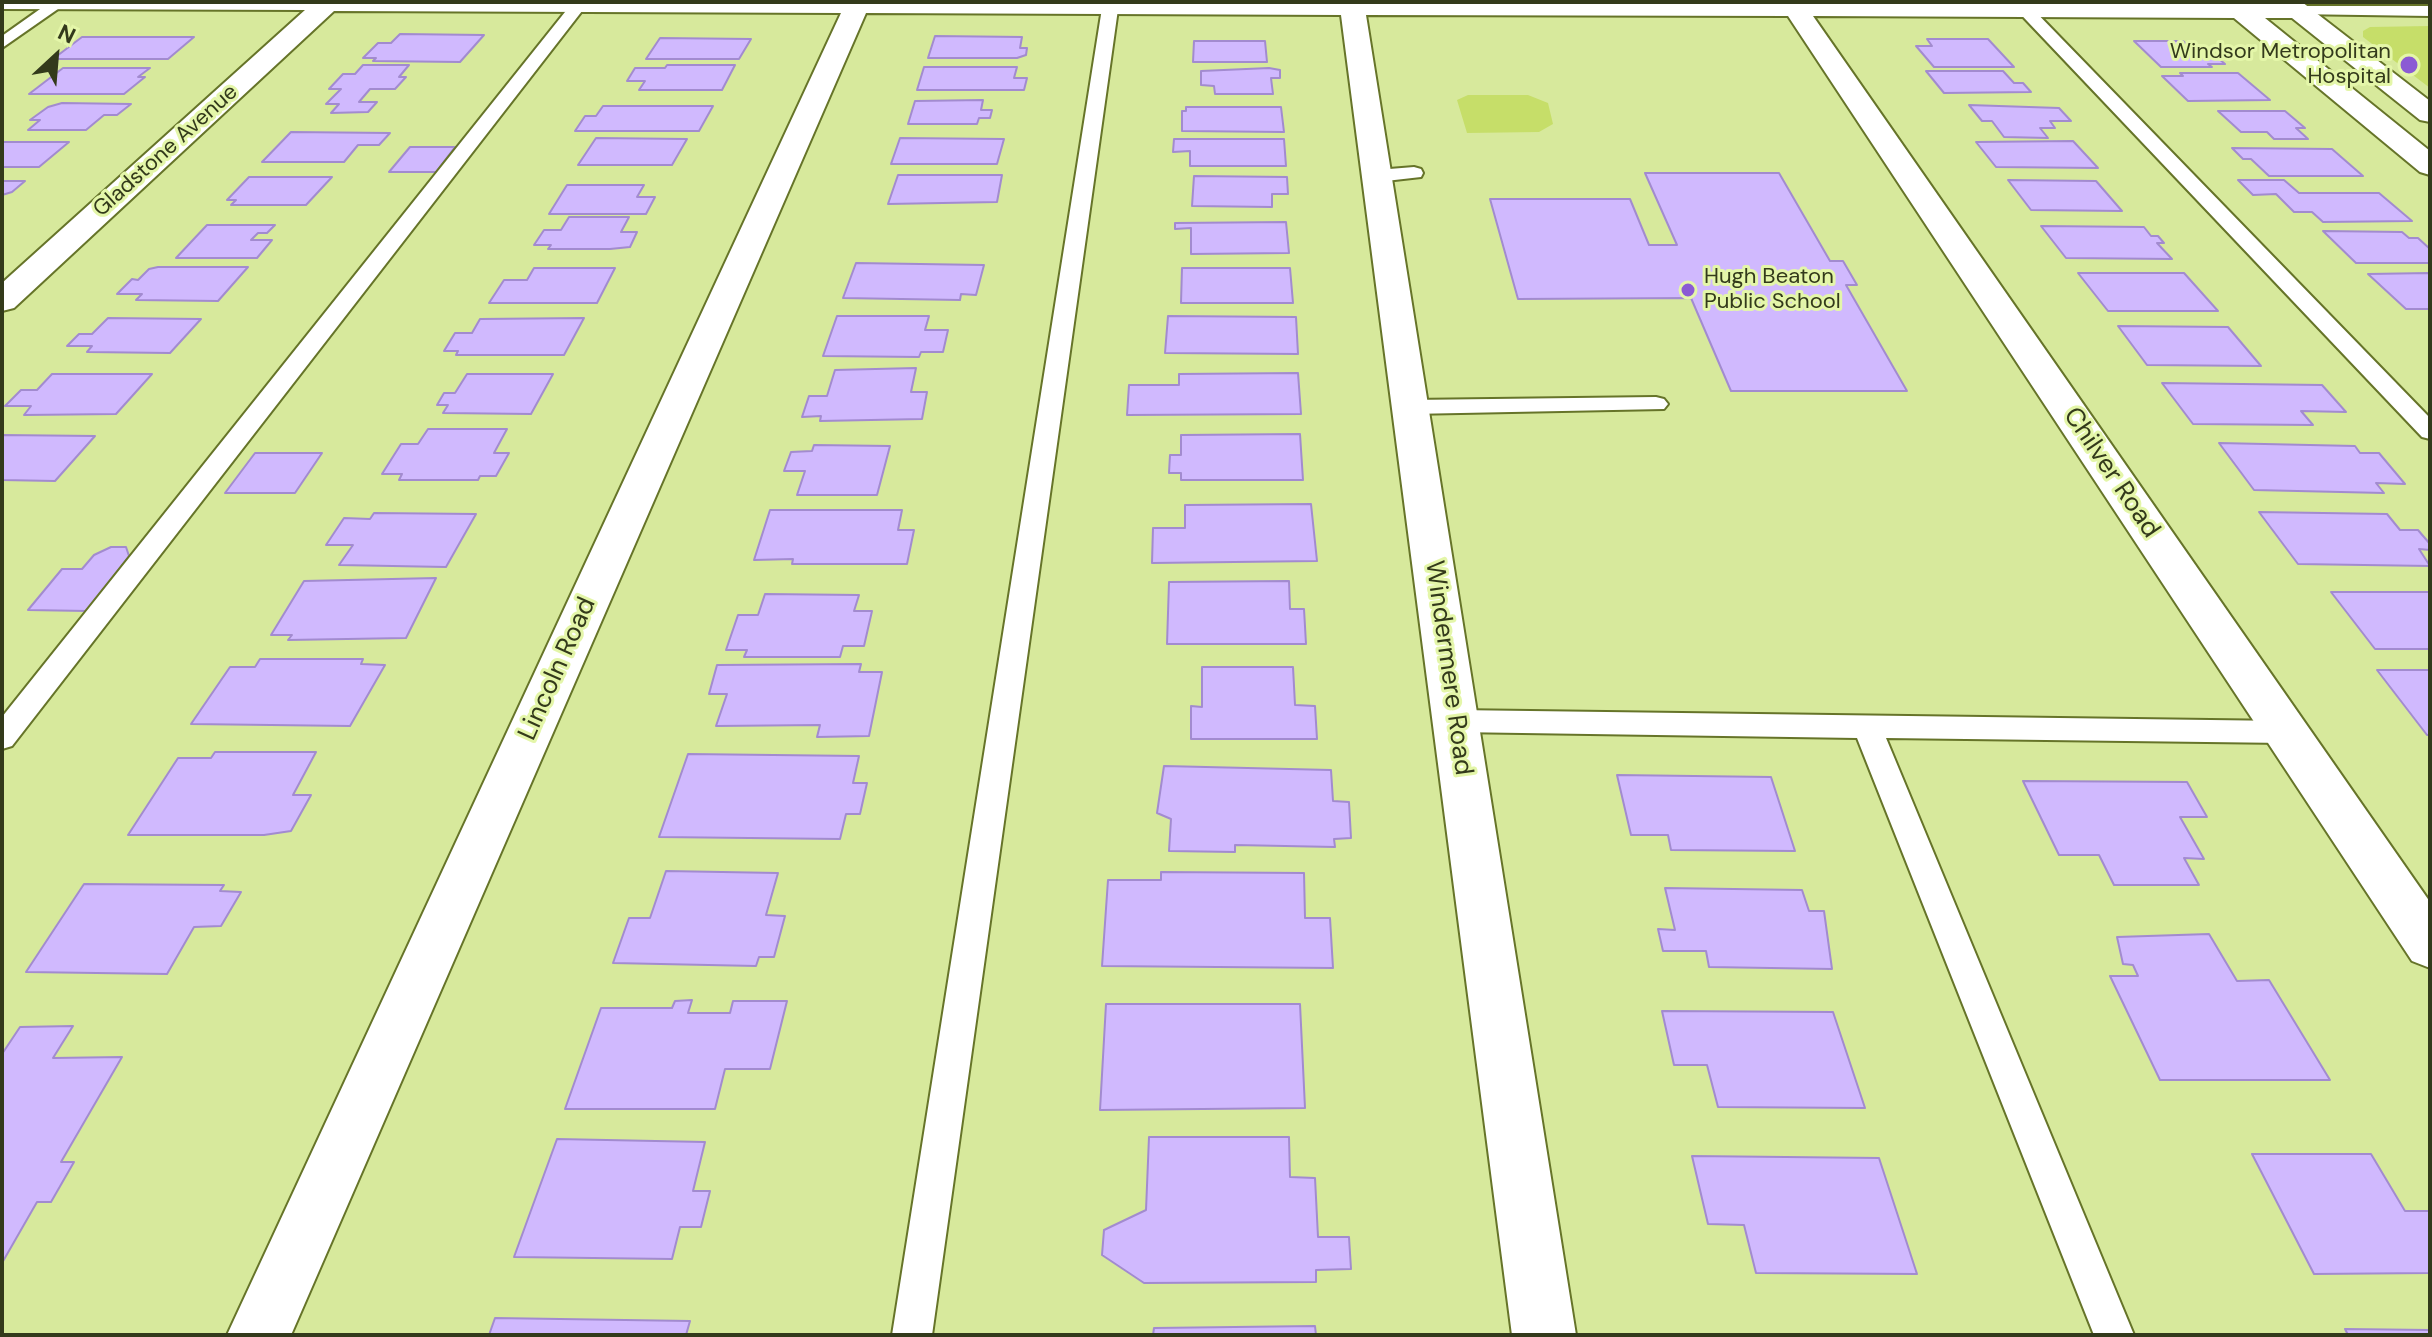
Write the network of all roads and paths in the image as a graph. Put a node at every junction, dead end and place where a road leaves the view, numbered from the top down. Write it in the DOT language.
graph roads {
  1 [pos="2,2"];
  2 [pos="60,2"];
  3 [pos="328,3"];
  4 [pos="580,3"];
  5 [pos="857,4"];
  6 [pos="1111,4"];
  7 [pos="1352,5"];
  8 [pos="1571,5"];
  9 [pos="1794,6"];
  10 [pos="2021,6"];
  11 [pos="2236,6"];
  12 [pos="2292,6"];
  13 [pos="2430,11"];
  14 [pos="2,43"];
  15 [pos="2430,114"];
  16 [pos="2430,166"];
  17 [pos="2,301"];
  18 [pos="1656,404"];
  19 [pos="1410,407"];
  20 [pos="2430,432"];
  21 [pos="1455,721"];
  22 [pos="1867,726"];
  23 [pos="2286,732"];
  24 [pos="2,738"];
  25 [pos="2430,945"];
  26 [pos="259,1335"];
  27 [pos="912,1335"];
  28 [pos="1544,1335"];
  29 [pos="2114,1335"];
  1 -- 2 [label="street"];
  2 -- 3 [label="street"];
  2 -- 14 [label="lane"];
  3 -- 4 [label="street"];
  3 -- 17 [label="street, Gladstone Avenue"];
  4 -- 5 [label="street"];
  4 -- 24 [label="lane"];
  5 -- 6 [label="street"];
  5 -- 26 [label="street, Lincoln Road"];
  6 -- 7 [label="street"];
  6 -- 27 [label="lane"];
  7 -- 8 [label="street"];
  7 -- 19 [label="street, Windermere Road"];
  8 -- 9 [label="street"];
  9 -- 10 [label="street"];
  9 -- 23 [label="street, Chilver Road"];
  10 -- 11 [label="street"];
  10 -- 20 [label="lane"];
  11 -- 12 [label="street"];
  11 -- 16 [label="street"];
  12 -- 13 [label="lane"];
  12 -- 15 [label="street"];
  18 -- 19 [label="lane"];
  19 -- 21 [label="street, Windermere Road"];
  21 -- 22 [label="lane"];
  21 -- 28 [label="street, Windermere Road"];
  22 -- 23 [label="lane"];
  22 -- 29 [label="lane"];
  23 -- 25 [label="street, Chilver Road"];
}
